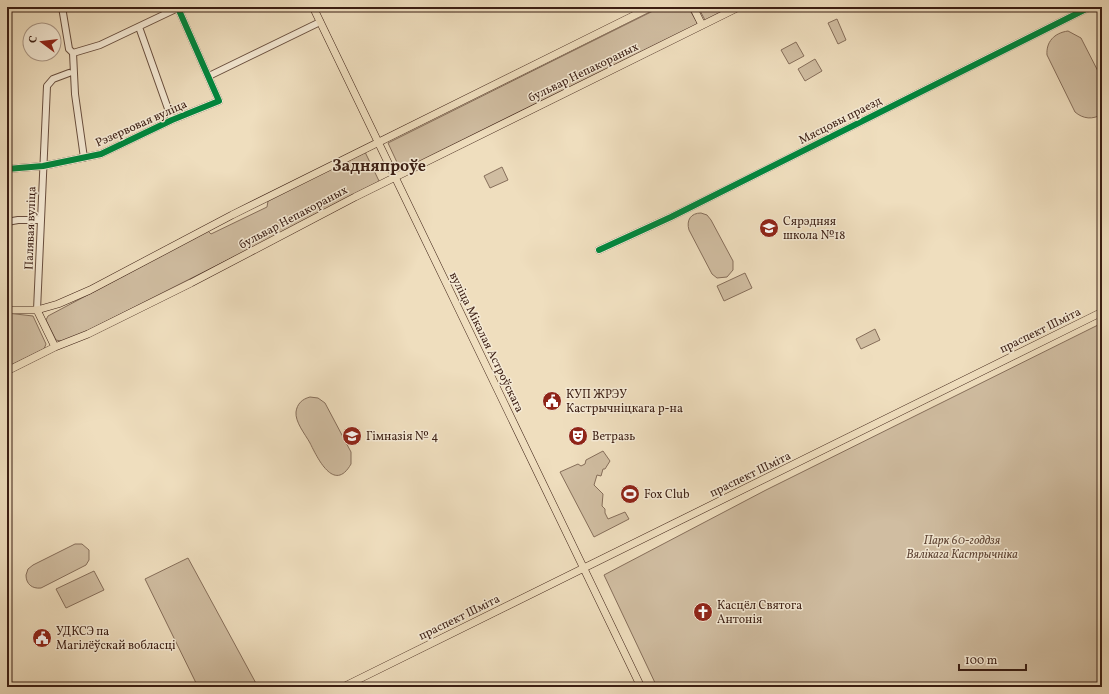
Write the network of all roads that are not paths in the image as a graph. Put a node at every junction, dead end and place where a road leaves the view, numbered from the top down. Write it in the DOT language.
graph roads {
  1 [pos="62,7"];
  2 [pos="179,7"];
  3 [pos="313,7"];
  4 [pos="650,7"];
  5 [pos="693,7"];
  6 [pos="739,7"];
  7 [pos="1090,7"];
  8 [pos="320,22"];
  9 [pos="702,25"];
  10 [pos="139,27"];
  11 [pos="73,53"];
  12 [pos="69,73"];
  13 [pos="209,76"];
  14 [pos="172,120"];
  15 [pos="378,143"];
  16 [pos="84,158"];
  17 [pos="43,166"];
  18 [pos="7,169"];
  19 [pos="395,178"];
  20 [pos="41,220"];
  21 [pos="7,222"];
  22 [pos="599,250"];
  23 [pos="7,310"];
  24 [pos="37,310"];
  25 [pos="1102,312"];
  26 [pos="55,347"];
  27 [pos="7,371"];
  28 [pos="583,568"];
  29 [pos="343,687"];
  30 [pos="641,687"];
  1 -- 11 [label="street"];
  2 -- 10 [label="street"];
  2 -- 13 [label="street"];
  3 -- 8 [label="main road, вуліца Мікалая Астроўскага"];
  4 -- 15 [label="main road"];
  5 -- 9 [label="main road"];
  6 -- 9 [label="main road, бульвар Непакораных"];
  7 -- 22 [label="street, Мясцовы праезд"];
  8 -- 13 [label="street"];
  8 -- 15 [label="main road, вуліца Мікалая Астроўскага"];
  9 -- 19 [label="main road, бульвар Непакораных"];
  10 -- 11 [label="street"];
  10 -- 14 [label="street"];
  11 -- 16 [label="street"];
  12 -- 17 [label="street, Палявая вуліца"];
  13 -- 14 [label="street, Рэзервовая вуліца"];
  14 -- 16 [label="street, Рэзервовая вуліца"];
  15 -- 19 [label="main road, вуліца Мікалая Астроўскага"];
  15 -- 24 [label="main road"];
  16 -- 17 [label="street, Рэзервовая вуліца"];
  17 -- 18 [label="street, Рэзервовая вуліца"];
  17 -- 20 [label="street, Палявая вуліца"];
  19 -- 26 [label="main road, бульвар Непакораных"];
  19 -- 28 [label="main road, вуліца Мікалая Астроўскага"];
  20 -- 21 [label="street"];
  20 -- 24 [label="street, Палявая вуліца"];
  23 -- 24 [label="main road"];
  24 -- 26 [label="main road, Палявая вуліца"];
  25 -- 28 [label="main road, праспект Шміта"];
  26 -- 27 [label="main road, бульвар Непакораных"];
  28 -- 29 [label="main road, праспект Шміта"];
  28 -- 30 [label="main road, вуліца Мікалая Астроўскага"];
}
